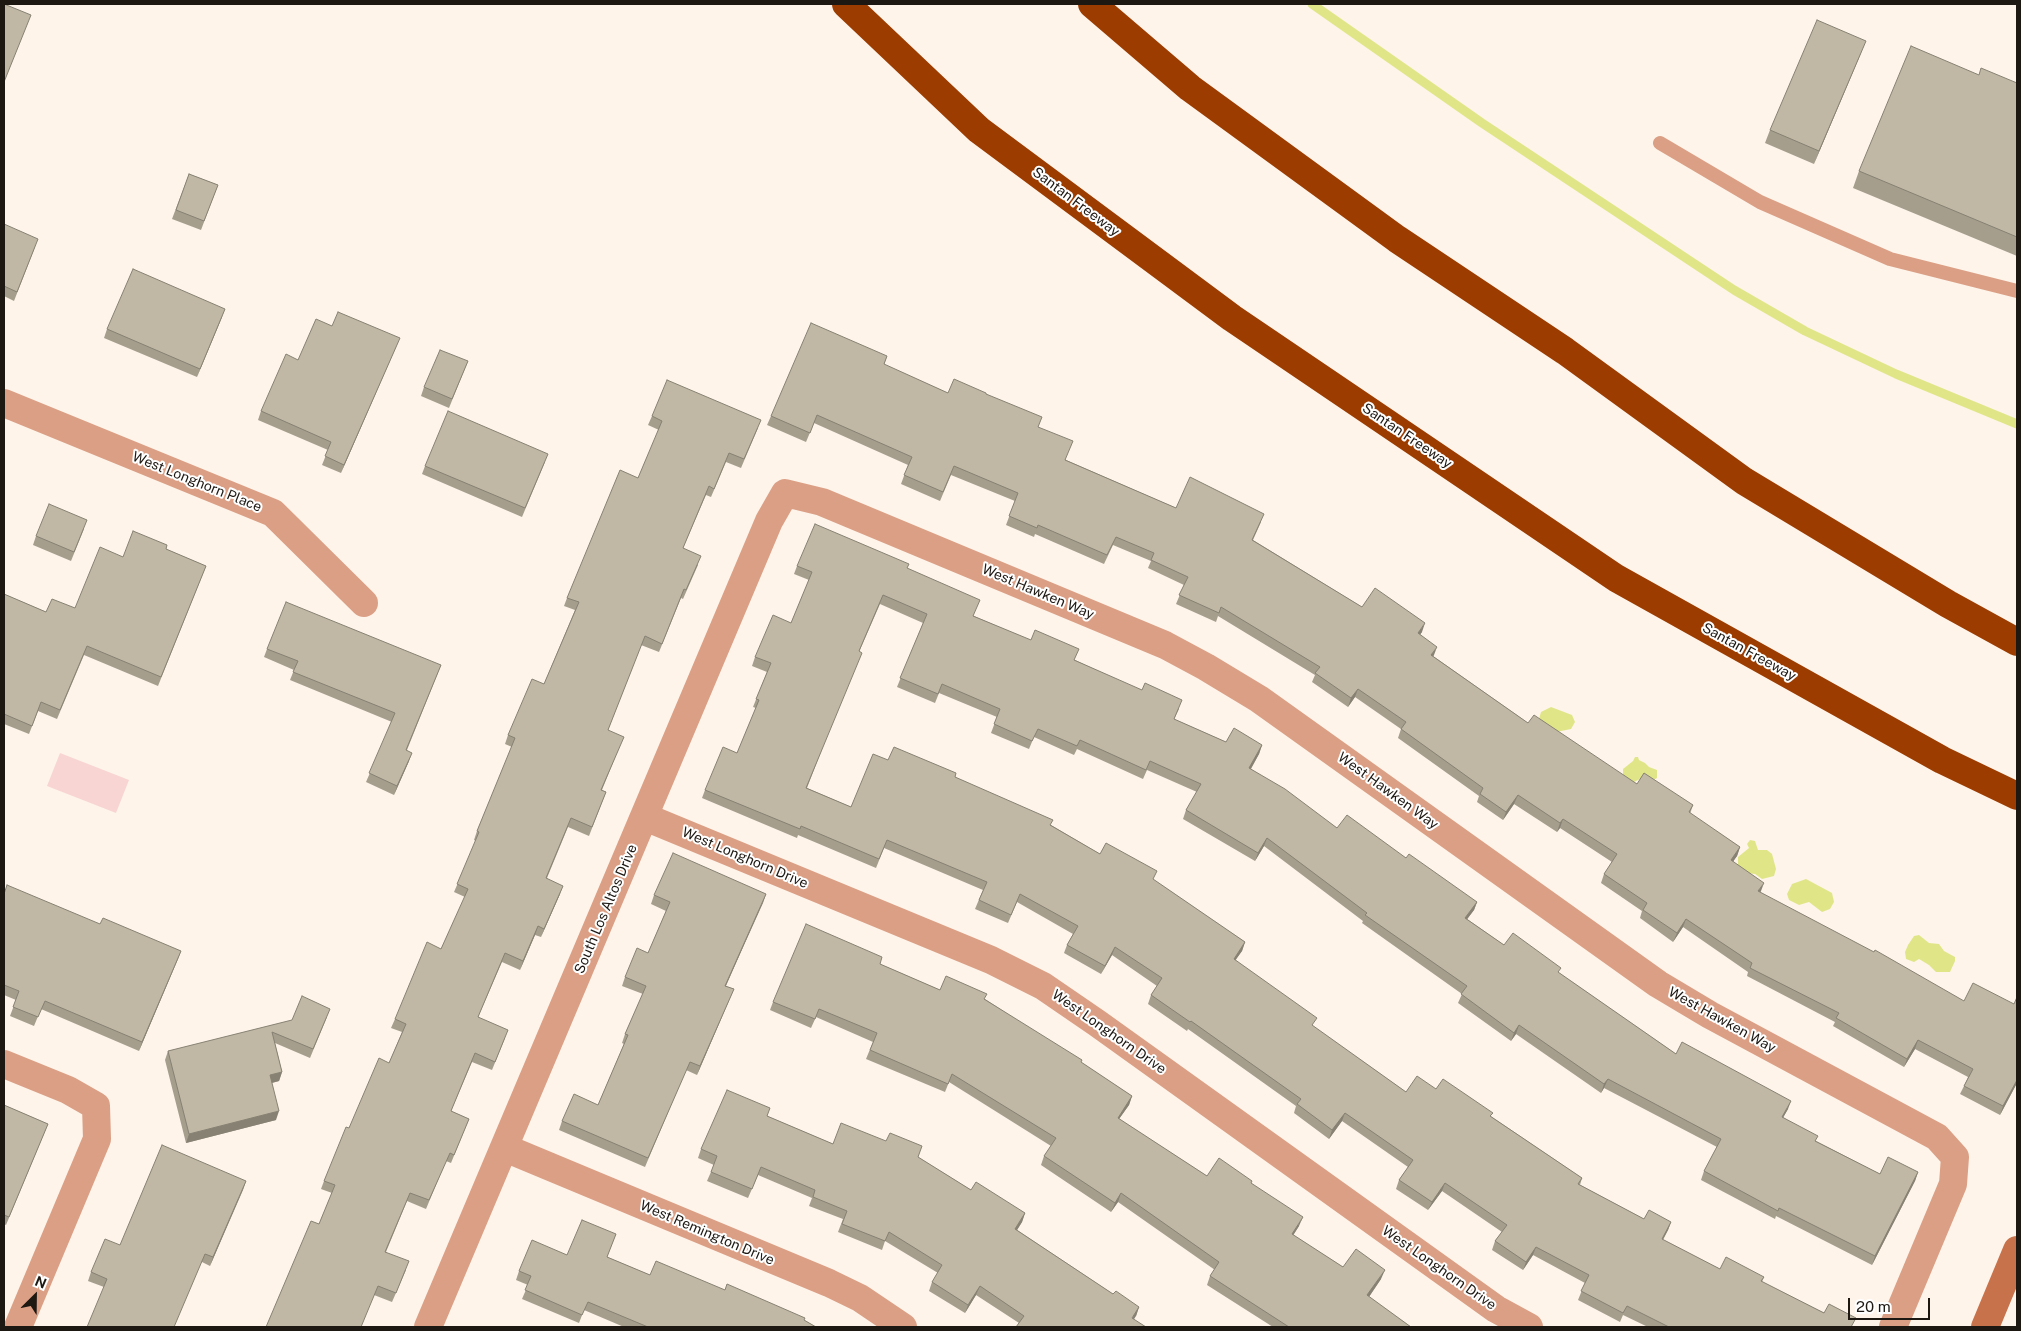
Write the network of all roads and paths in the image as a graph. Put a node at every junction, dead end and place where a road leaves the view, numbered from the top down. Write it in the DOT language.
graph roads {
  1 [pos="828,4"];
  2 [pos="846,4"];
  3 [pos="1092,4"];
  4 [pos="979,130"];
  5 [pos="1660,143"];
  6 [pos="2017,291"];
  7 [pos="4,403"];
  8 [pos="785,493"];
  9 [pos="364,603"];
  10 [pos="2017,642"];
  11 [pos="2017,796"];
  12 [pos="645,817"];
  13 [pos="4,1064"];
  14 [pos="505,1148"];
  15 [pos="2017,1250"];
  16 [pos="18,1327"];
  17 [pos="428,1327"];
  18 [pos="904,1327"];
  19 [pos="1529,1327"];
  20 [pos="1893,1327"];
  21 [pos="1985,1327"];
  1 -- 4 [label="highway"];
  2 -- 4 [label="highway, Santan Freeway"];
  3 -- 10 [label="highway"];
  4 -- 11 [label="highway, Santan Freeway"];
  5 -- 6 [label="lane"];
  7 -- 9 [label="street, West Longhorn Place"];
  8 -- 12 [label="street, South Los Altos Drive"];
  8 -- 20 [label="street, West Hawken Way"];
  12 -- 14 [label="street, South Los Altos Drive"];
  12 -- 19 [label="street, West Longhorn Drive"];
  13 -- 16 [label="street"];
  14 -- 17 [label="street, South Los Altos Drive"];
  14 -- 18 [label="street, West Remington Drive"];
  15 -- 21 [label="main road"];
}
